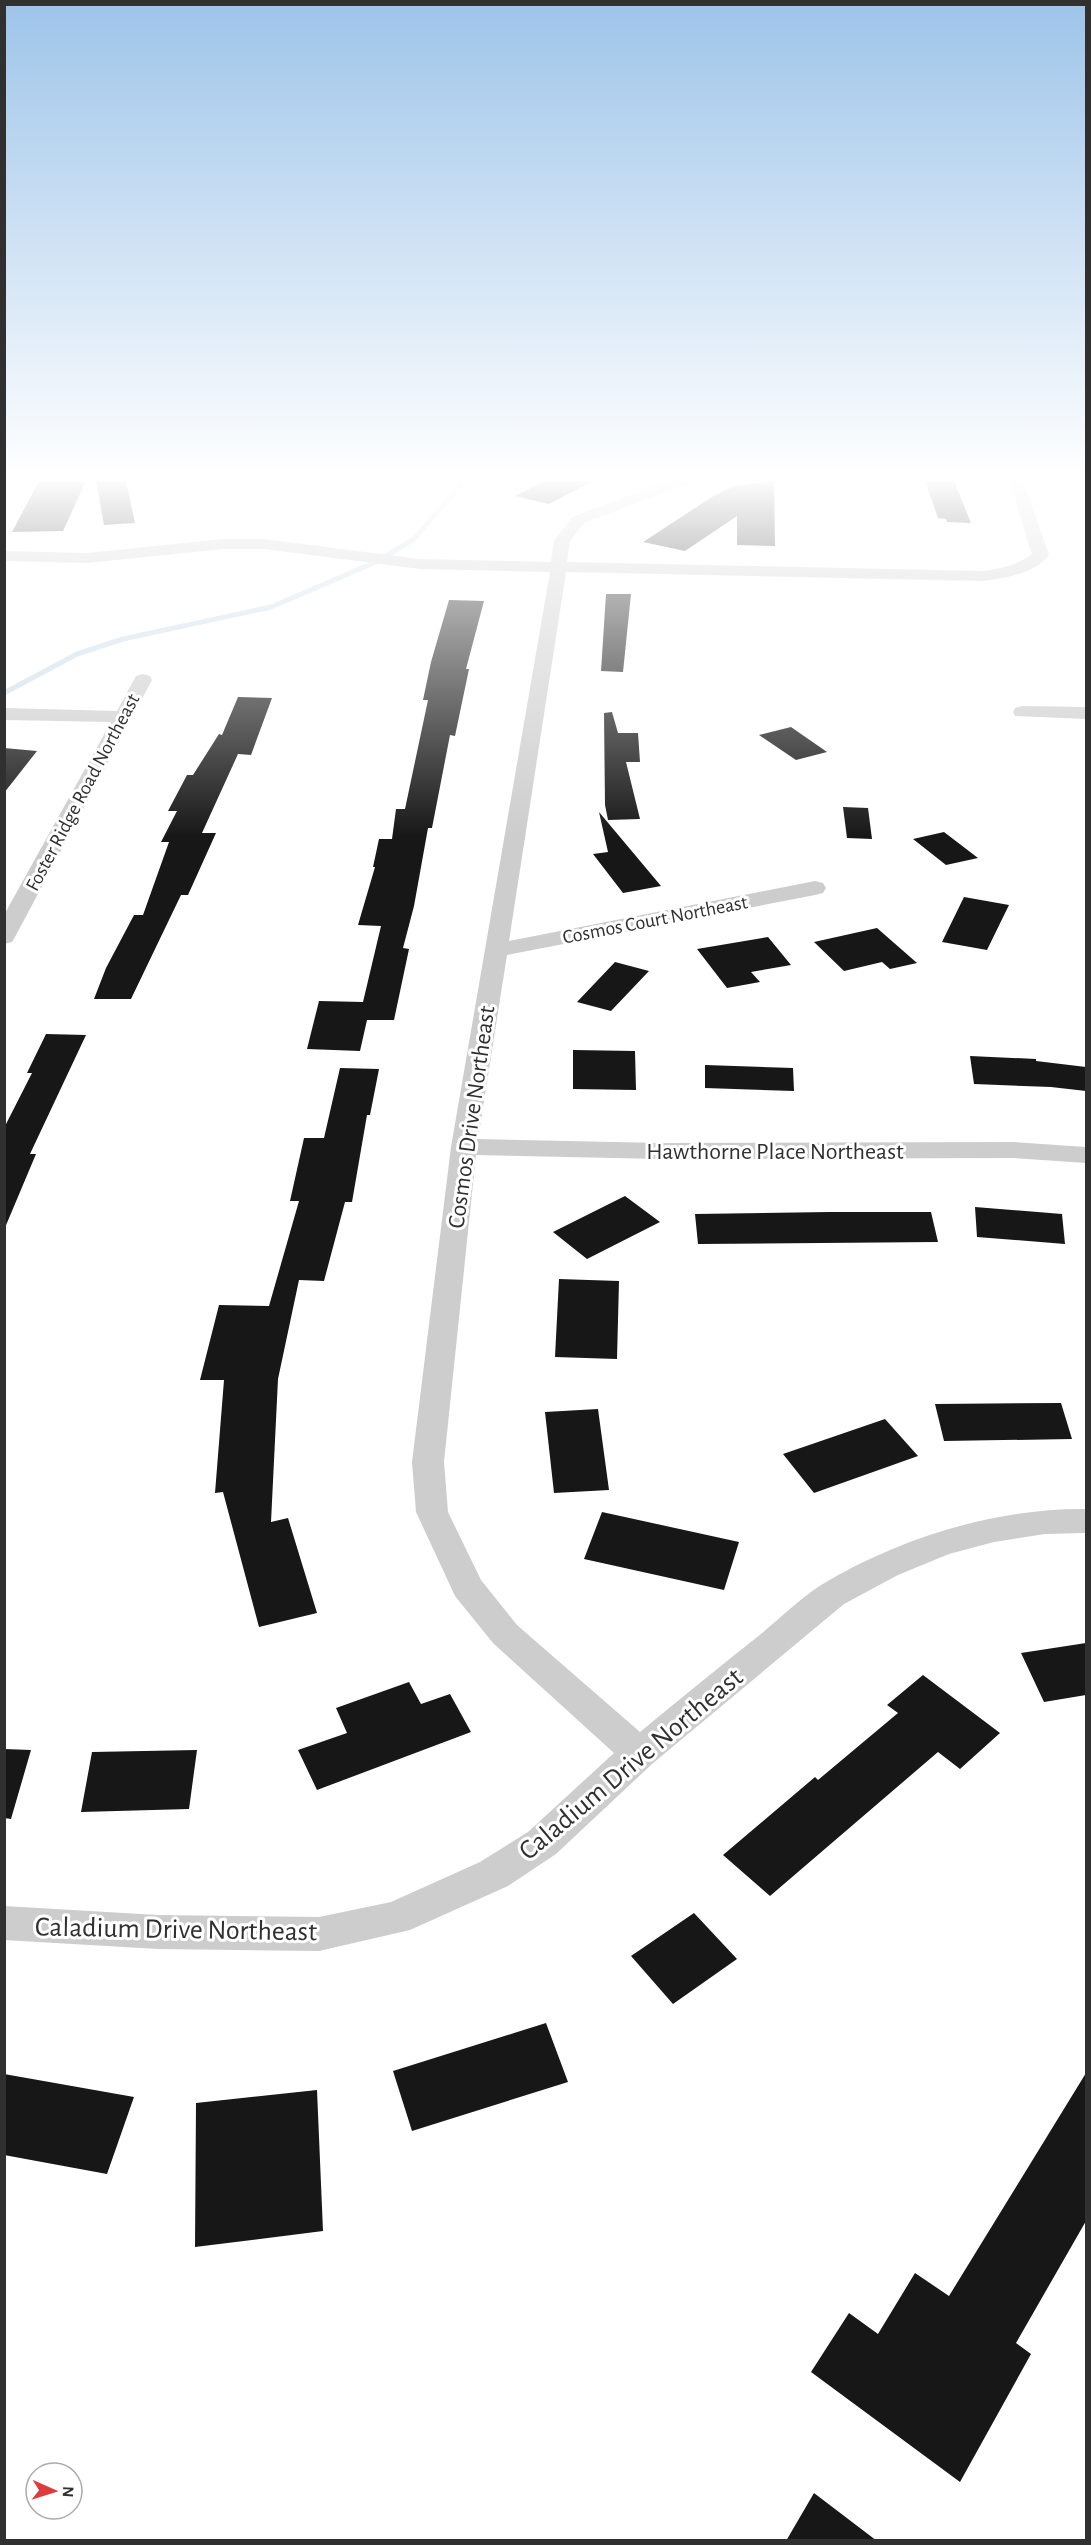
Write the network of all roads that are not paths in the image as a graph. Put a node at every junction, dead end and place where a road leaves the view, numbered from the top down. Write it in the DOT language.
graph roads {
  1 [pos="554,600"];
  2 [pos="143,680"];
  3 [pos="1022,712"];
  4 [pos="1086,712"];
  5 [pos="4,714"];
  6 [pos="122,717"];
  7 [pos="815,888"];
  8 [pos="14,900"];
  9 [pos="4,937"];
  10 [pos="496,950"];
  11 [pos="464,1147"];
  12 [pos="1086,1155"];
  13 [pos="1086,1521"];
  14 [pos="639,1753"];
  15 [pos="4,1923"];
  1 -- 10 [label="street, Cosmos Drive Northeast"];
  2 -- 6 [label="street, Foster Ridge Road Northeast"];
  3 -- 4 [label="street"];
  5 -- 6 [label="street"];
  6 -- 8 [label="street, Foster Ridge Road Northeast"];
  7 -- 10 [label="street, Cosmos Court Northeast"];
  8 -- 9 [label="street, Foster Ridge Road Northeast"];
  10 -- 11 [label="street, Cosmos Drive Northeast"];
  11 -- 12 [label="street, Hawthorne Place Northeast"];
  11 -- 14 [label="street, Cosmos Drive Northeast"];
  13 -- 14 [label="street, Caladium Drive Northeast"];
  14 -- 15 [label="street, Caladium Drive Northeast"];
}
